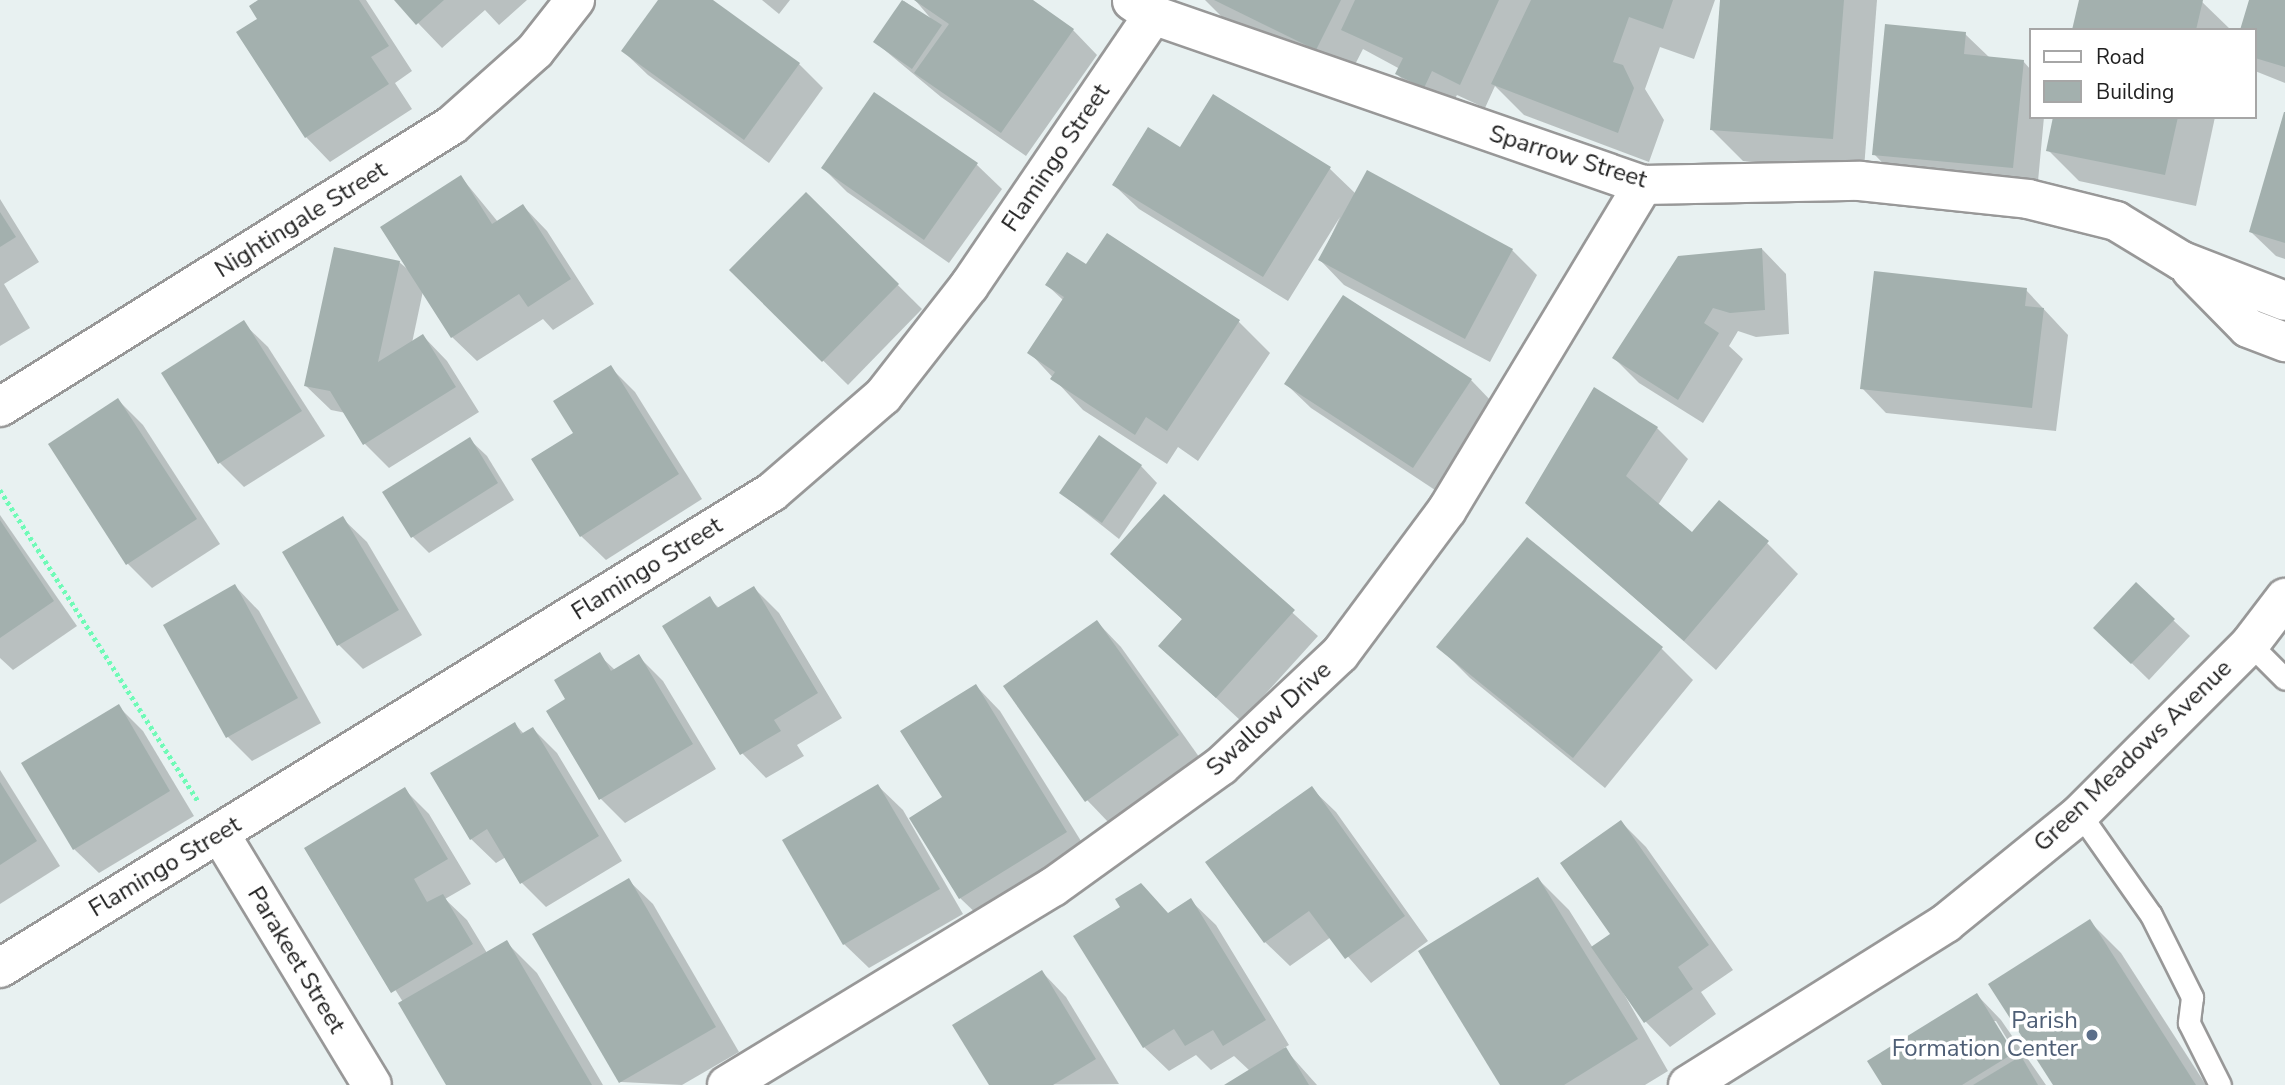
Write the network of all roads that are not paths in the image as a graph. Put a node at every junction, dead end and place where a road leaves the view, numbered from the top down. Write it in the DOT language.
graph roads {
  1 [pos="575,0"];
  2 [pos="1142,8"];
  3 [pos="1643,185"];
  4 [pos="2182,261"];
  5 [pos="2285,300"];
  6 [pos="2285,342"];
  7 [pos="0,407"];
  8 [pos="2285,598"];
  9 [pos="2250,644"];
  10 [pos="2285,679"];
  11 [pos="2080,814"];
  12 [pos="220,834"];
  13 [pos="0,968"];
  14 [pos="372,1085"];
  15 [pos="727,1085"];
  16 [pos="1688,1085"];
  17 [pos="2220,1085"];
  1 -- 7 [label="street, Nightingale Street"];
  2 -- 3 [label="street, Sparrow Street"];
  2 -- 12 [label="street, Flamingo Street"];
  3 -- 4 [label="street, Sparrow Street"];
  3 -- 15 [label="street, Swallow Drive"];
  4 -- 5 [label="street, Sparrow Street"];
  4 -- 6 [label="street, Sparrow Street"];
  8 -- 9 [label="street, Green Meadows Avenue"];
  9 -- 10 [label="lane"];
  9 -- 11 [label="street, Green Meadows Avenue"];
  11 -- 16 [label="street, Green Meadows Avenue"];
  11 -- 17 [label="lane"];
  12 -- 13 [label="street, Flamingo Street"];
  12 -- 14 [label="street, Parakeet Street"];
}
